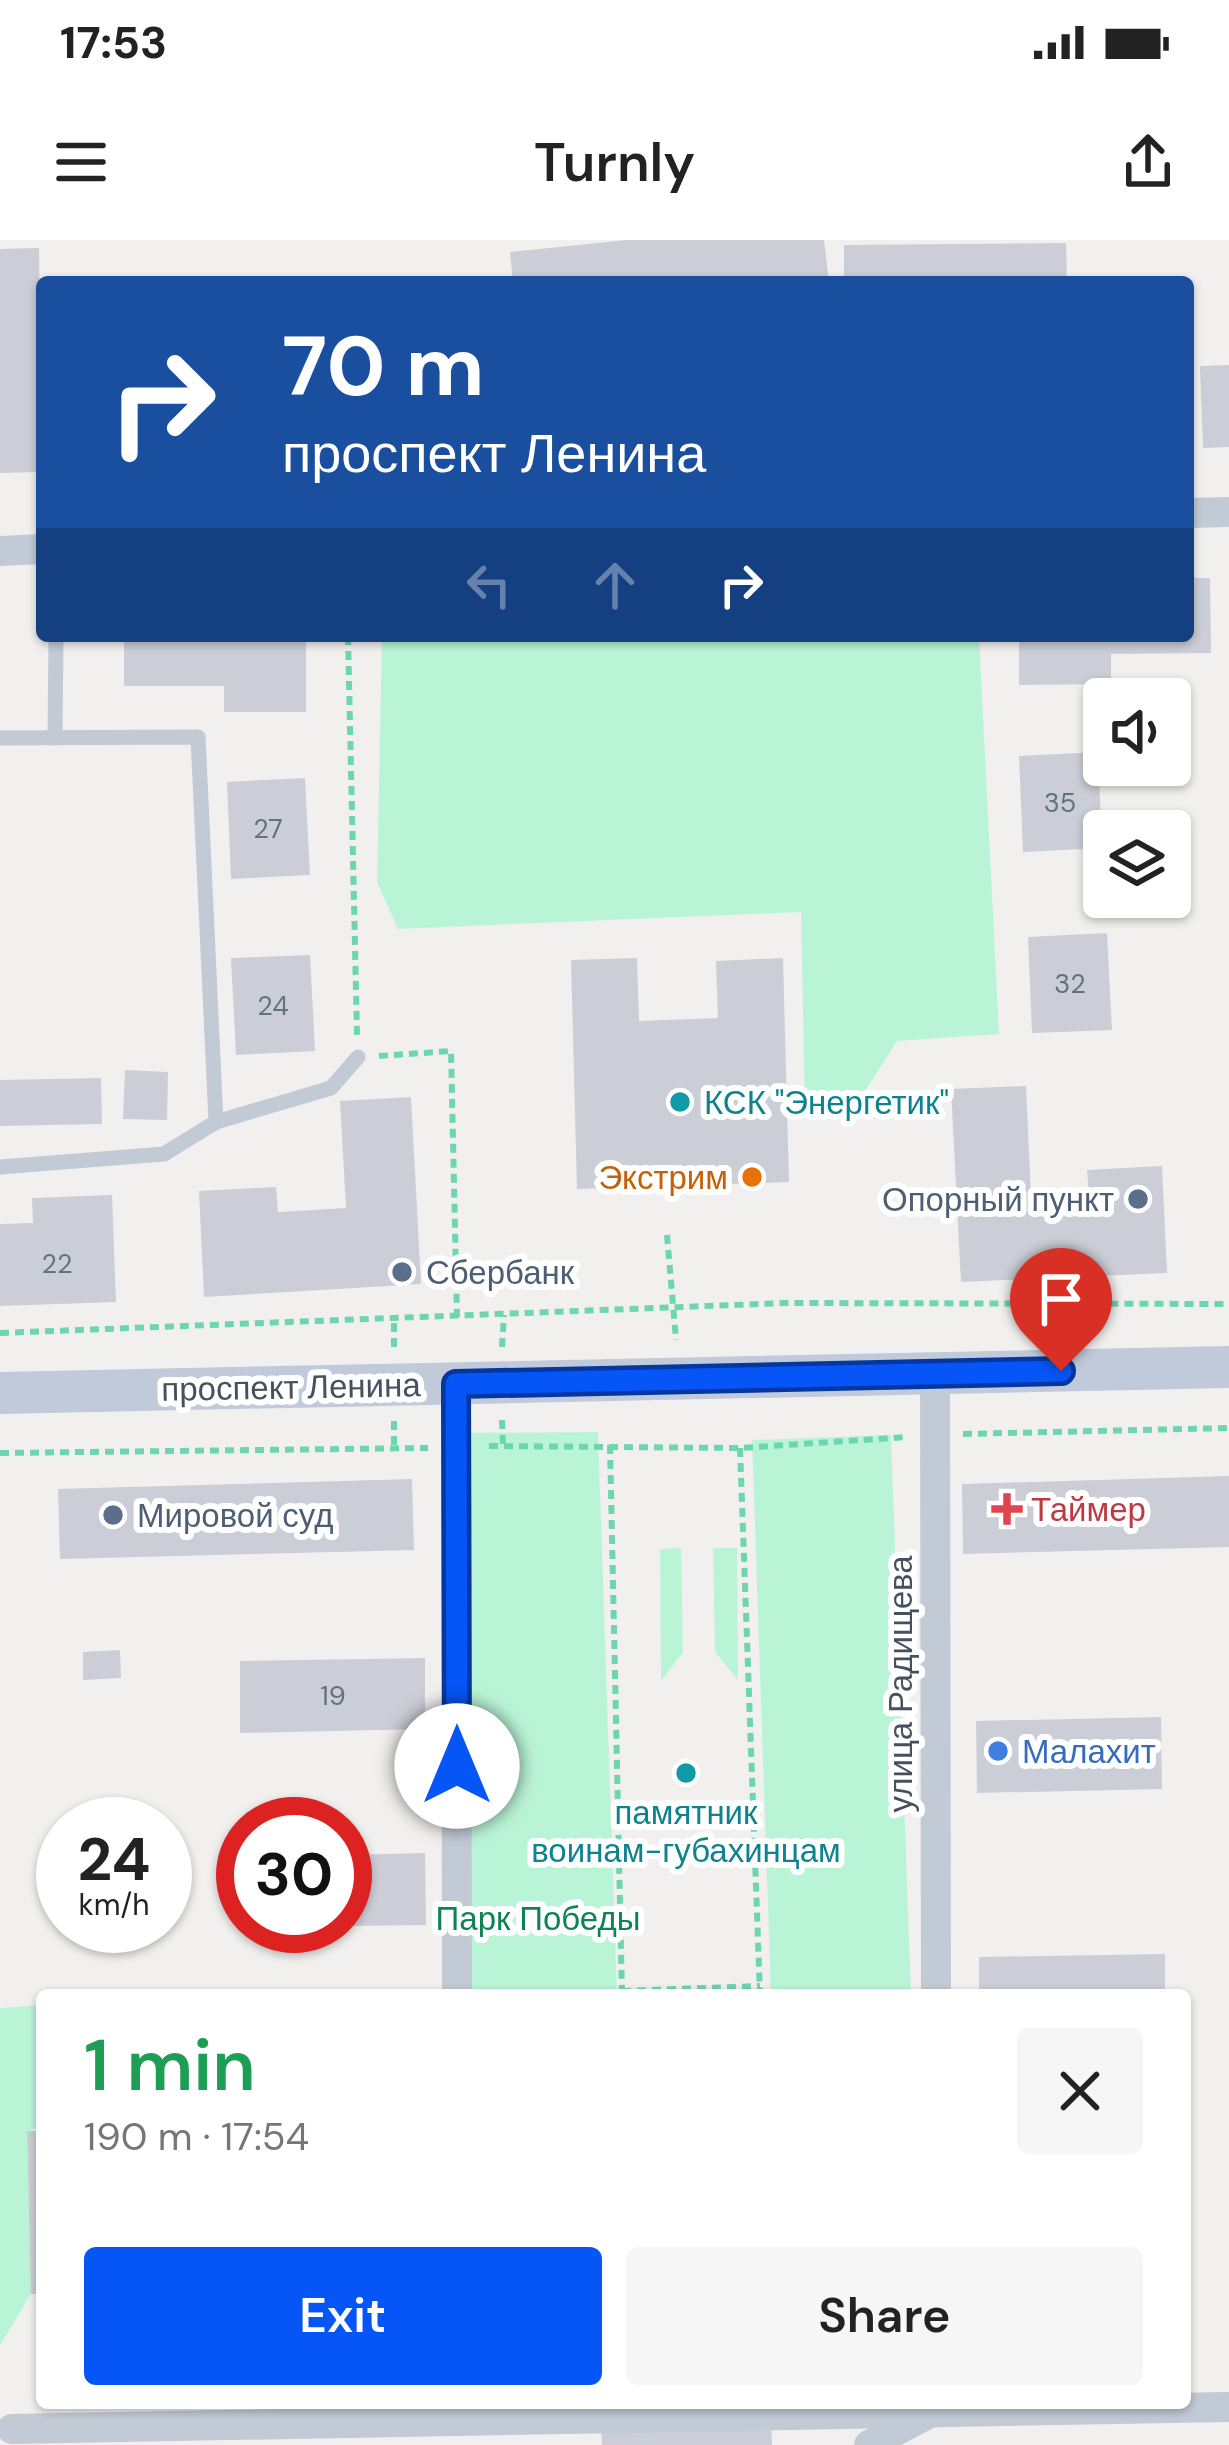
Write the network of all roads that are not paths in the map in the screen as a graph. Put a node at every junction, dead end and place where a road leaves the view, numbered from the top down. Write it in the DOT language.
graph roads {
  1 [pos="1229,512"];
  2 [pos="1194,513"];
  3 [pos="36,549"];
  4 [pos="0,551"];
  5 [pos="56,642"];
  6 [pos="55,738"];
  7 [pos="0,739"];
  8 [pos="358,1058"];
  9 [pos="216,1121"];
  10 [pos="0,1167"];
  11 [pos="1229,1367"];
  12 [pos="935,1374"];
  13 [pos="456,1384"];
  14 [pos="0,1394"];
  15 [pos="457,1989"];
  16 [pos="936,1989"];
  17 [pos="1191,2407"];
  18 [pos="1229,2407"];
  19 [pos="776,2409"];
  20 [pos="932,2409"];
  21 [pos="457,2413"];
  22 [pos="16,2432"];
  23 [pos="869,2445"];
  1 -- 2 [label="street"];
  3 -- 4 [label="street"];
  5 -- 6 [label="lane"];
  6 -- 7 [label="lane"];
  6 -- 9 [label="lane"];
  8 -- 9 [label="lane"];
  9 -- 10 [label="lane"];
  11 -- 12 [label="main road, проспект Ленина"];
  12 -- 13 [label="main road, проспект Ленина"];
  12 -- 16 [label="street, улица Радищева"];
  13 -- 14 [label="main road, проспект Ленина"];
  13 -- 15 [label="street"];
  17 -- 18 [label="street"];
  19 -- 21 [label="street"];
  20 -- 23 [label="street"];
  21 -- 22 [label="street"];
}
